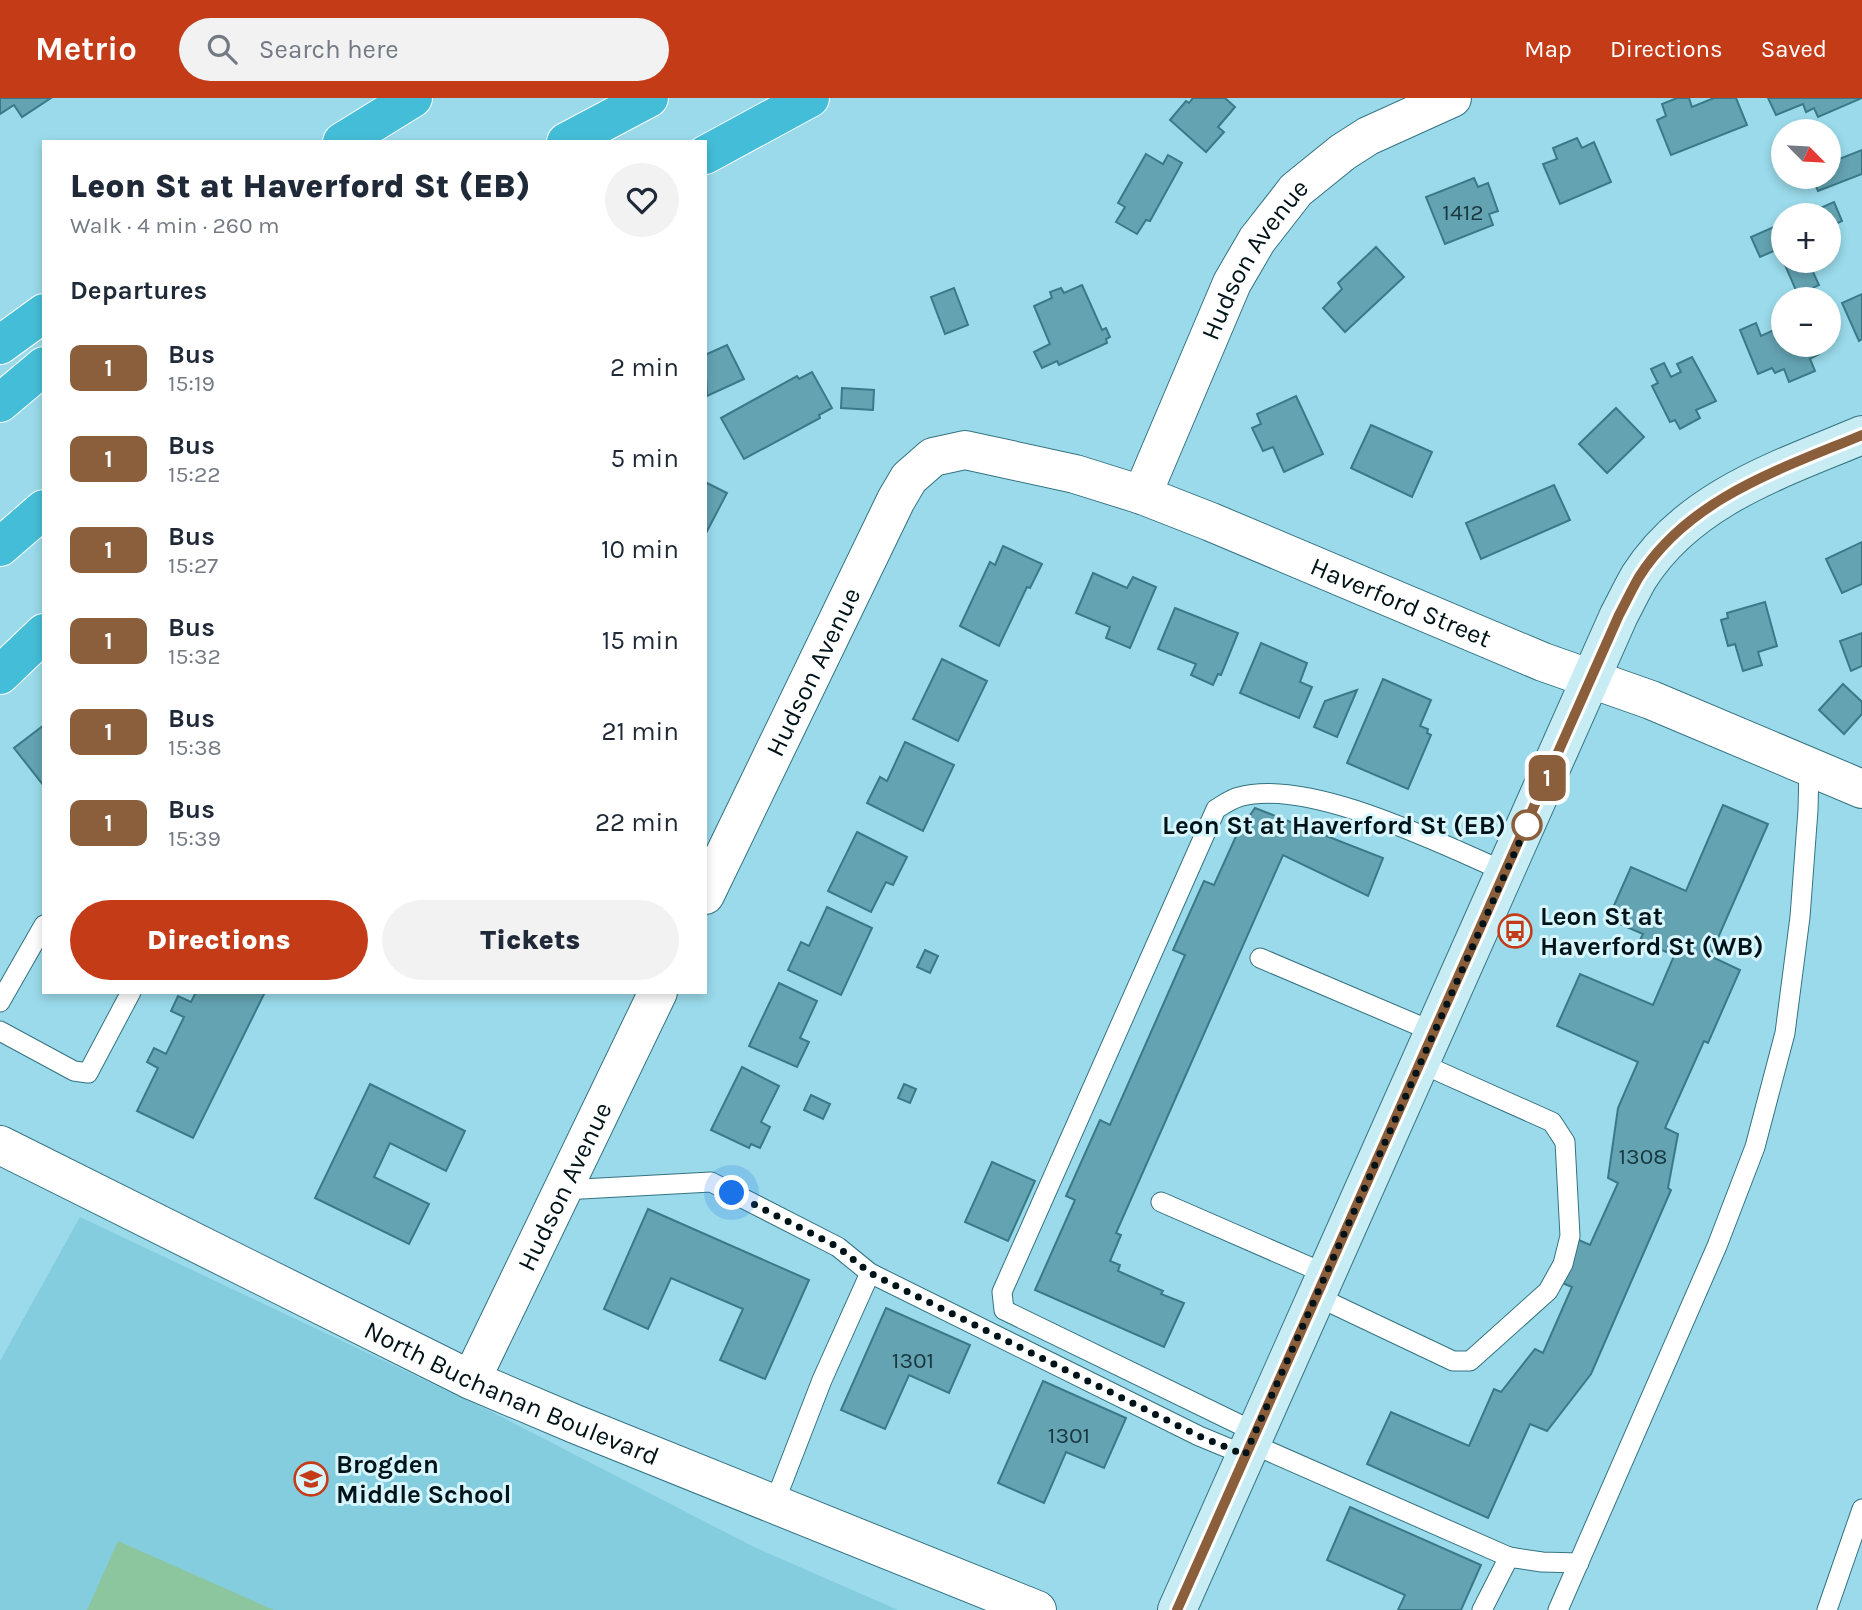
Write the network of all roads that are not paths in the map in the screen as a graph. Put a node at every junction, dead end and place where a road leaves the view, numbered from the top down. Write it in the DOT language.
graph roads {
  1 [pos="412,98"];
  2 [pos="649,98"];
  3 [pos="810,98"];
  4 [pos="1452,98"];
  5 [pos="345,140"];
  6 [pos="570,140"];
  7 [pos="707,154"];
  8 [pos="42,314"];
  9 [pos="0,345"];
  10 [pos="42,368"];
  11 [pos="0,403"];
  12 [pos="1862,435"];
  13 [pos="933,457"];
  14 [pos="1142,495"];
  15 [pos="42,511"];
  16 [pos="0,547"];
  17 [pos="42,636"];
  18 [pos="0,675"];
  19 [pos="1592,679"];
  20 [pos="1809,767"];
  21 [pos="1862,789"];
  22 [pos="1506,872"];
  23 [pos="707,891"];
  24 [pos="42,928"];
  25 [pos="1260,958"];
  26 [pos="130,994"];
  27 [pos="658,994"];
  28 [pos="0,1002"];
  29 [pos="0,1031"];
  30 [pos="1427,1048"];
  31 [pos="0,1145"];
  32 [pos="563,1190"];
  33 [pos="1161,1202"];
  34 [pos="870,1273"];
  35 [pos="1321,1285"];
  36 [pos="471,1380"];
  37 [pos="1250,1444"];
  38 [pos="774,1504"];
  39 [pos="1862,1508"];
  40 [pos="1509,1557"];
  41 [pos="1579,1563"];
  42 [pos="1037,1610"];
  43 [pos="1177,1610"];
  44 [pos="1482,1610"];
  45 [pos="1558,1610"];
  46 [pos="1827,1610"];
  1 -- 5 [label="highway"];
  2 -- 6 [label="highway"];
  3 -- 7 [label="highway"];
  4 -- 14 [label="street, Hudson Avenue"];
  8 -- 9 [label="highway"];
  10 -- 11 [label="highway"];
  12 -- 19 [label="street"];
  13 -- 14 [label="street, Haverford Street"];
  13 -- 23 [label="street, Hudson Avenue"];
  14 -- 19 [label="street, Haverford Street"];
  15 -- 16 [label="highway"];
  17 -- 18 [label="highway"];
  19 -- 20 [label="street, Haverford Street"];
  19 -- 22 [label="street"];
  20 -- 21 [label="street, Haverford Street"];
  20 -- 41 [label="lane"];
  22 -- 30 [label="street"];
  22 -- 37 [label="lane"];
  24 -- 28 [label="lane"];
  25 -- 30 [label="lane"];
  26 -- 29 [label="lane"];
  27 -- 32 [label="street, Hudson Avenue"];
  30 -- 35 [label="street"];
  30 -- 35 [label="lane"];
  31 -- 36 [label="street, North Buchanan Boulevard"];
  32 -- 34 [label="lane"];
  32 -- 36 [label="street, Hudson Avenue"];
  33 -- 35 [label="lane"];
  34 -- 37 [label="lane"];
  34 -- 38 [label="lane"];
  35 -- 37 [label="street"];
  36 -- 38 [label="street, North Buchanan Boulevard"];
  37 -- 40 [label="lane"];
  37 -- 43 [label="street"];
  38 -- 42 [label="street, North Buchanan Boulevard"];
  39 -- 46 [label="lane"];
  40 -- 41 [label="lane"];
  40 -- 44 [label="lane"];
  41 -- 45 [label="lane"];
}
